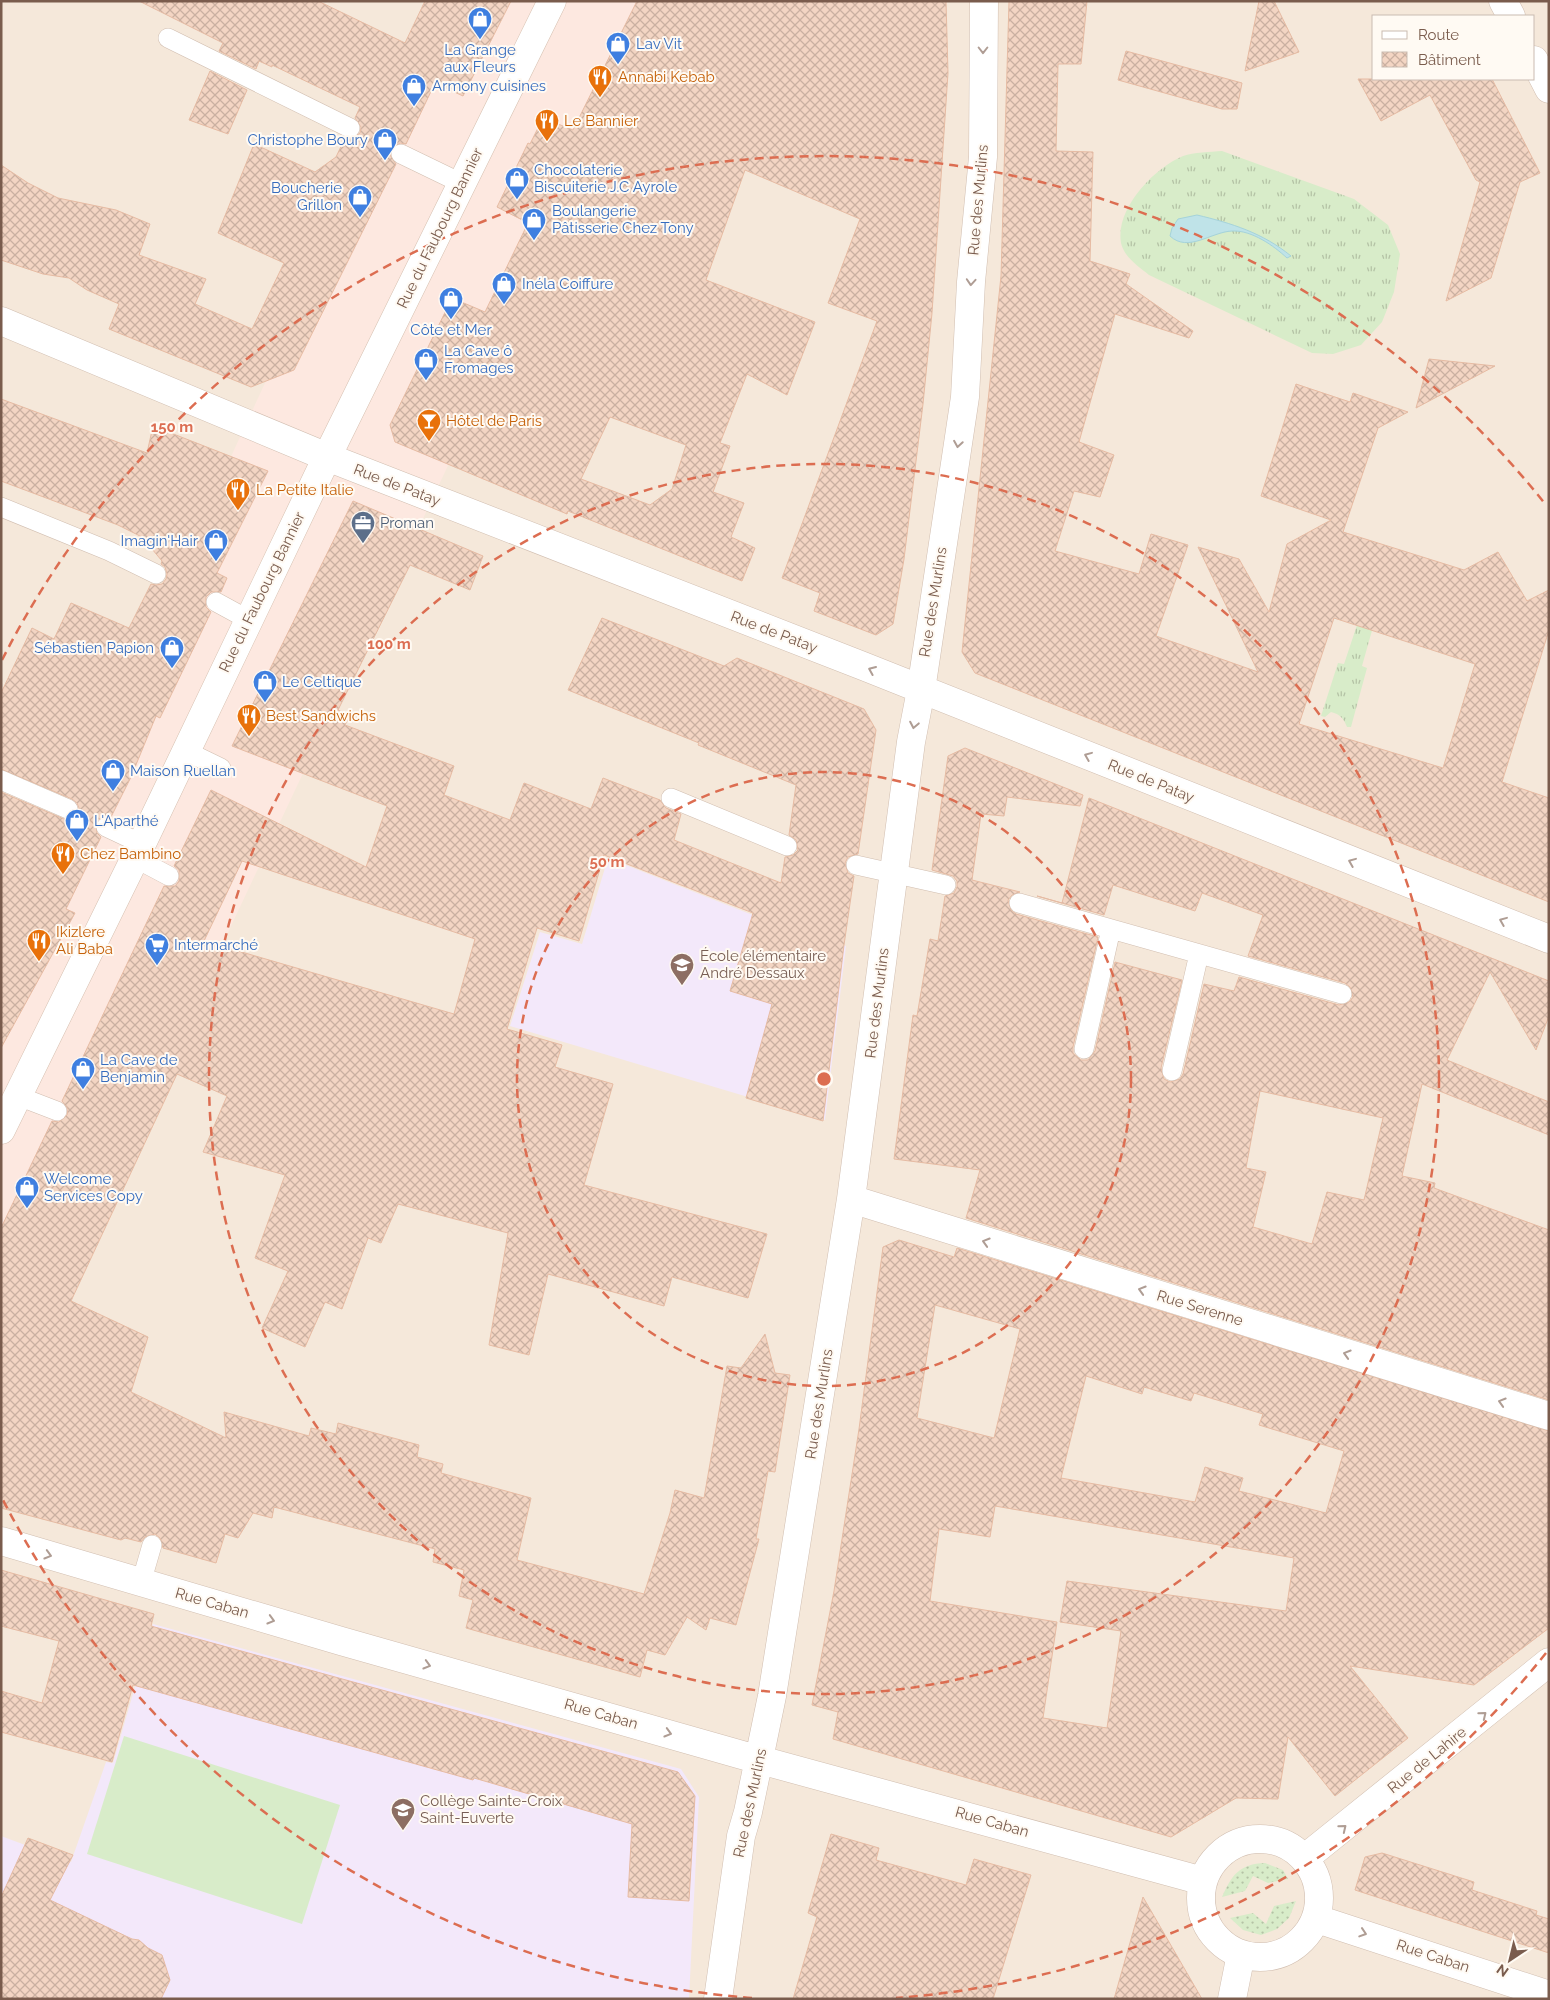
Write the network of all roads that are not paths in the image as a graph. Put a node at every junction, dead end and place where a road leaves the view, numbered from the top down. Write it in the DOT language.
graph roads {
  1 [pos="552,1"];
  2 [pos="984,1"];
  3 [pos="1503,1"];
  4 [pos="1510,15"];
  5 [pos="168,38"];
  6 [pos="1535,62"];
  7 [pos="1549,89"];
  8 [pos="350,128"];
  9 [pos="401,154"];
  10 [pos="463,184"];
  11 [pos="1,321"];
  12 [pos="327,457"];
  13 [pos="1,507"];
  14 [pos="156,574"];
  15 [pos="216,602"];
  16 [pos="249,620"];
  17 [pos="921,690"];
  18 [pos="186,751"];
  19 [pos="221,768"];
  20 [pos="1,780"];
  21 [pos="671,798"];
  22 [pos="68,809"];
  23 [pos="106,827"];
  24 [pos="787,846"];
  25 [pos="138,851"];
  26 [pos="856,865"];
  27 [pos="894,875"];
  28 [pos="169,876"];
  29 [pos="946,885"];
  30 [pos="1019,903"];
  31 [pos="1111,929"];
  32 [pos="1549,939"];
  33 [pos="1200,954"];
  34 [pos="1342,994"];
  35 [pos="1084,1049"];
  36 [pos="1172,1072"];
  37 [pos="18,1096"];
  38 [pos="57,1111"];
  39 [pos="1,1130"];
  40 [pos="852,1200"];
  41 [pos="1549,1416"];
  42 [pos="1,1541"];
  43 [pos="152,1545"];
  44 [pos="141,1582"];
  45 [pos="1549,1662"];
  46 [pos="758,1759"];
  47 [pos="1305,1858"];
  48 [pos="1203,1881"];
  49 [pos="1317,1919"];
  50 [pos="1241,1954"];
  51 [pos="1549,1995"];
  52 [pos="718,1999"];
  53 [pos="1232,1999"];
  1 -- 10 [label="street, Rue du Faubourg Bannier"];
  2 -- 17 [label="street, Rue des Murlins, one-way"];
  3 -- 4 [label="street"];
  5 -- 8 [label="lane"];
  6 -- 7 [label="street"];
  9 -- 10 [label="lane"];
  10 -- 12 [label="street, Rue du Faubourg Bannier"];
  11 -- 12 [label="street, Rue de Patay"];
  12 -- 16 [label="street, Rue du Faubourg Bannier"];
  17 -- 12 [label="street, Rue de Patay, one-way"];
  13 -- 14 [label="lane"];
  15 -- 16 [label="lane"];
  16 -- 18 [label="street, Rue du Faubourg Bannier"];
  17 -- 27 [label="street, Rue des Murlins, one-way"];
  32 -- 17 [label="street, Rue de Patay, one-way"];
  18 -- 19 [label="lane"];
  18 -- 25 [label="street, Rue du Faubourg Bannier"];
  20 -- 22 [label="lane"];
  21 -- 24 [label="lane"];
  23 -- 25 [label="lane"];
  25 -- 28 [label="lane"];
  25 -- 37 [label="street, Rue du Faubourg Bannier"];
  26 -- 27 [label="lane"];
  27 -- 29 [label="lane"];
  27 -- 40 [label="street, Rue des Murlins"];
  30 -- 31 [label="lane"];
  31 -- 33 [label="lane"];
  31 -- 35 [label="lane"];
  33 -- 34 [label="lane"];
  33 -- 36 [label="lane"];
  37 -- 38 [label="lane"];
  37 -- 39 [label="street, Rue du Faubourg Bannier"];
  41 -- 40 [label="street, Rue Serenne, one-way"];
  40 -- 46 [label="street, Rue des Murlins"];
  42 -- 44 [label="street, Rue Caban, one-way"];
  43 -- 44 [label="lane"];
  44 -- 46 [label="street, Rue Caban, one-way"];
  47 -- 45 [label="street, Rue de Lahire, one-way"];
  46 -- 48 [label="street, Rue Caban"];
  46 -- 52 [label="street, Rue des Murlins"];
  47 -- 48 [label="street"];
  47 -- 49 [label="street"];
  48 -- 50 [label="street"];
  49 -- 50 [label="street"];
  49 -- 51 [label="street, Rue Caban, one-way"];
  50 -- 53 [label="street"];
}
